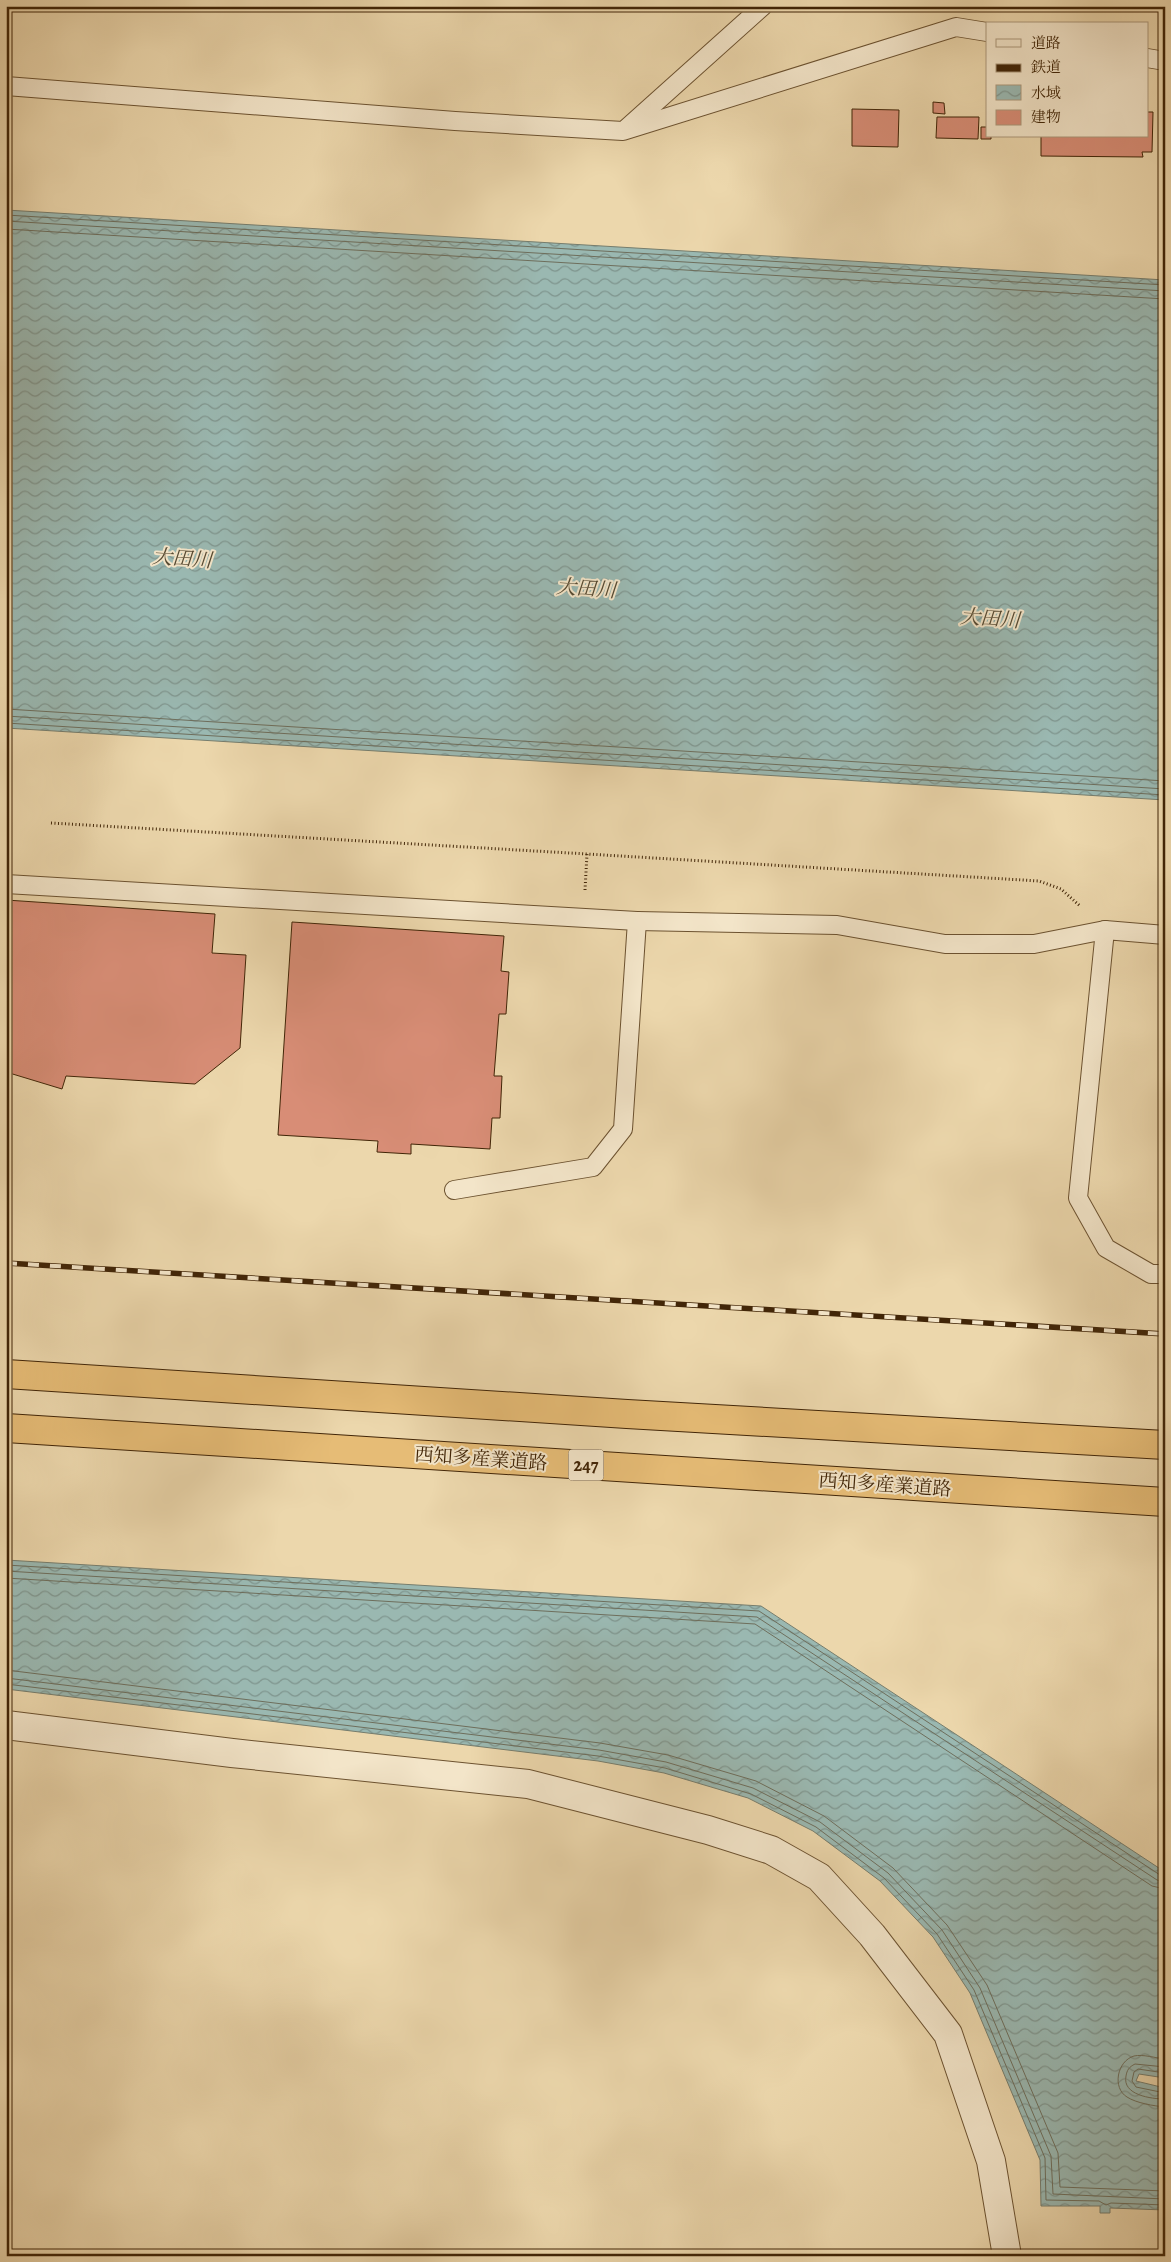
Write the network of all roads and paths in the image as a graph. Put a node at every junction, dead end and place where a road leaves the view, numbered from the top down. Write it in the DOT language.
graph roads {
  1 [pos="763,6"];
  2 [pos="986,32"];
  3 [pos="1148,58"];
  4 [pos="1165,61"];
  5 [pos="6,86"];
  6 [pos="623,131"];
  7 [pos="50,823"];
  8 [pos="586,854"];
  9 [pos="6,884"];
  10 [pos="584,918"];
  11 [pos="637,921"];
  12 [pos="1105,930"];
  13 [pos="1165,935"];
  14 [pos="454,1190"];
  15 [pos="1165,1274"];
  16 [pos="6,1374"];
  17 [pos="6,1428"];
  18 [pos="1165,1445"];
  19 [pos="1165,1502"];
  20 [pos="6,1725"];
  21 [pos="1007,2256"];
  1 -- 6 [label="lane"];
  2 -- 6 [label="lane"];
  3 -- 4 [label="lane"];
  5 -- 6 [label="lane"];
  7 -- 8 [label="path"];
  8 -- 10 [label="path"];
  8 -- 12 [label="path"];
  9 -- 10 [label="lane"];
  10 -- 11 [label="lane"];
  11 -- 12 [label="lane"];
  11 -- 14 [label="lane"];
  12 -- 13 [label="lane"];
  12 -- 15 [label="lane"];
  16 -- 18 [label="highway"];
  17 -- 19 [label="highway, 西知多産業道路 / 247"];
  20 -- 21 [label="street"];
}
